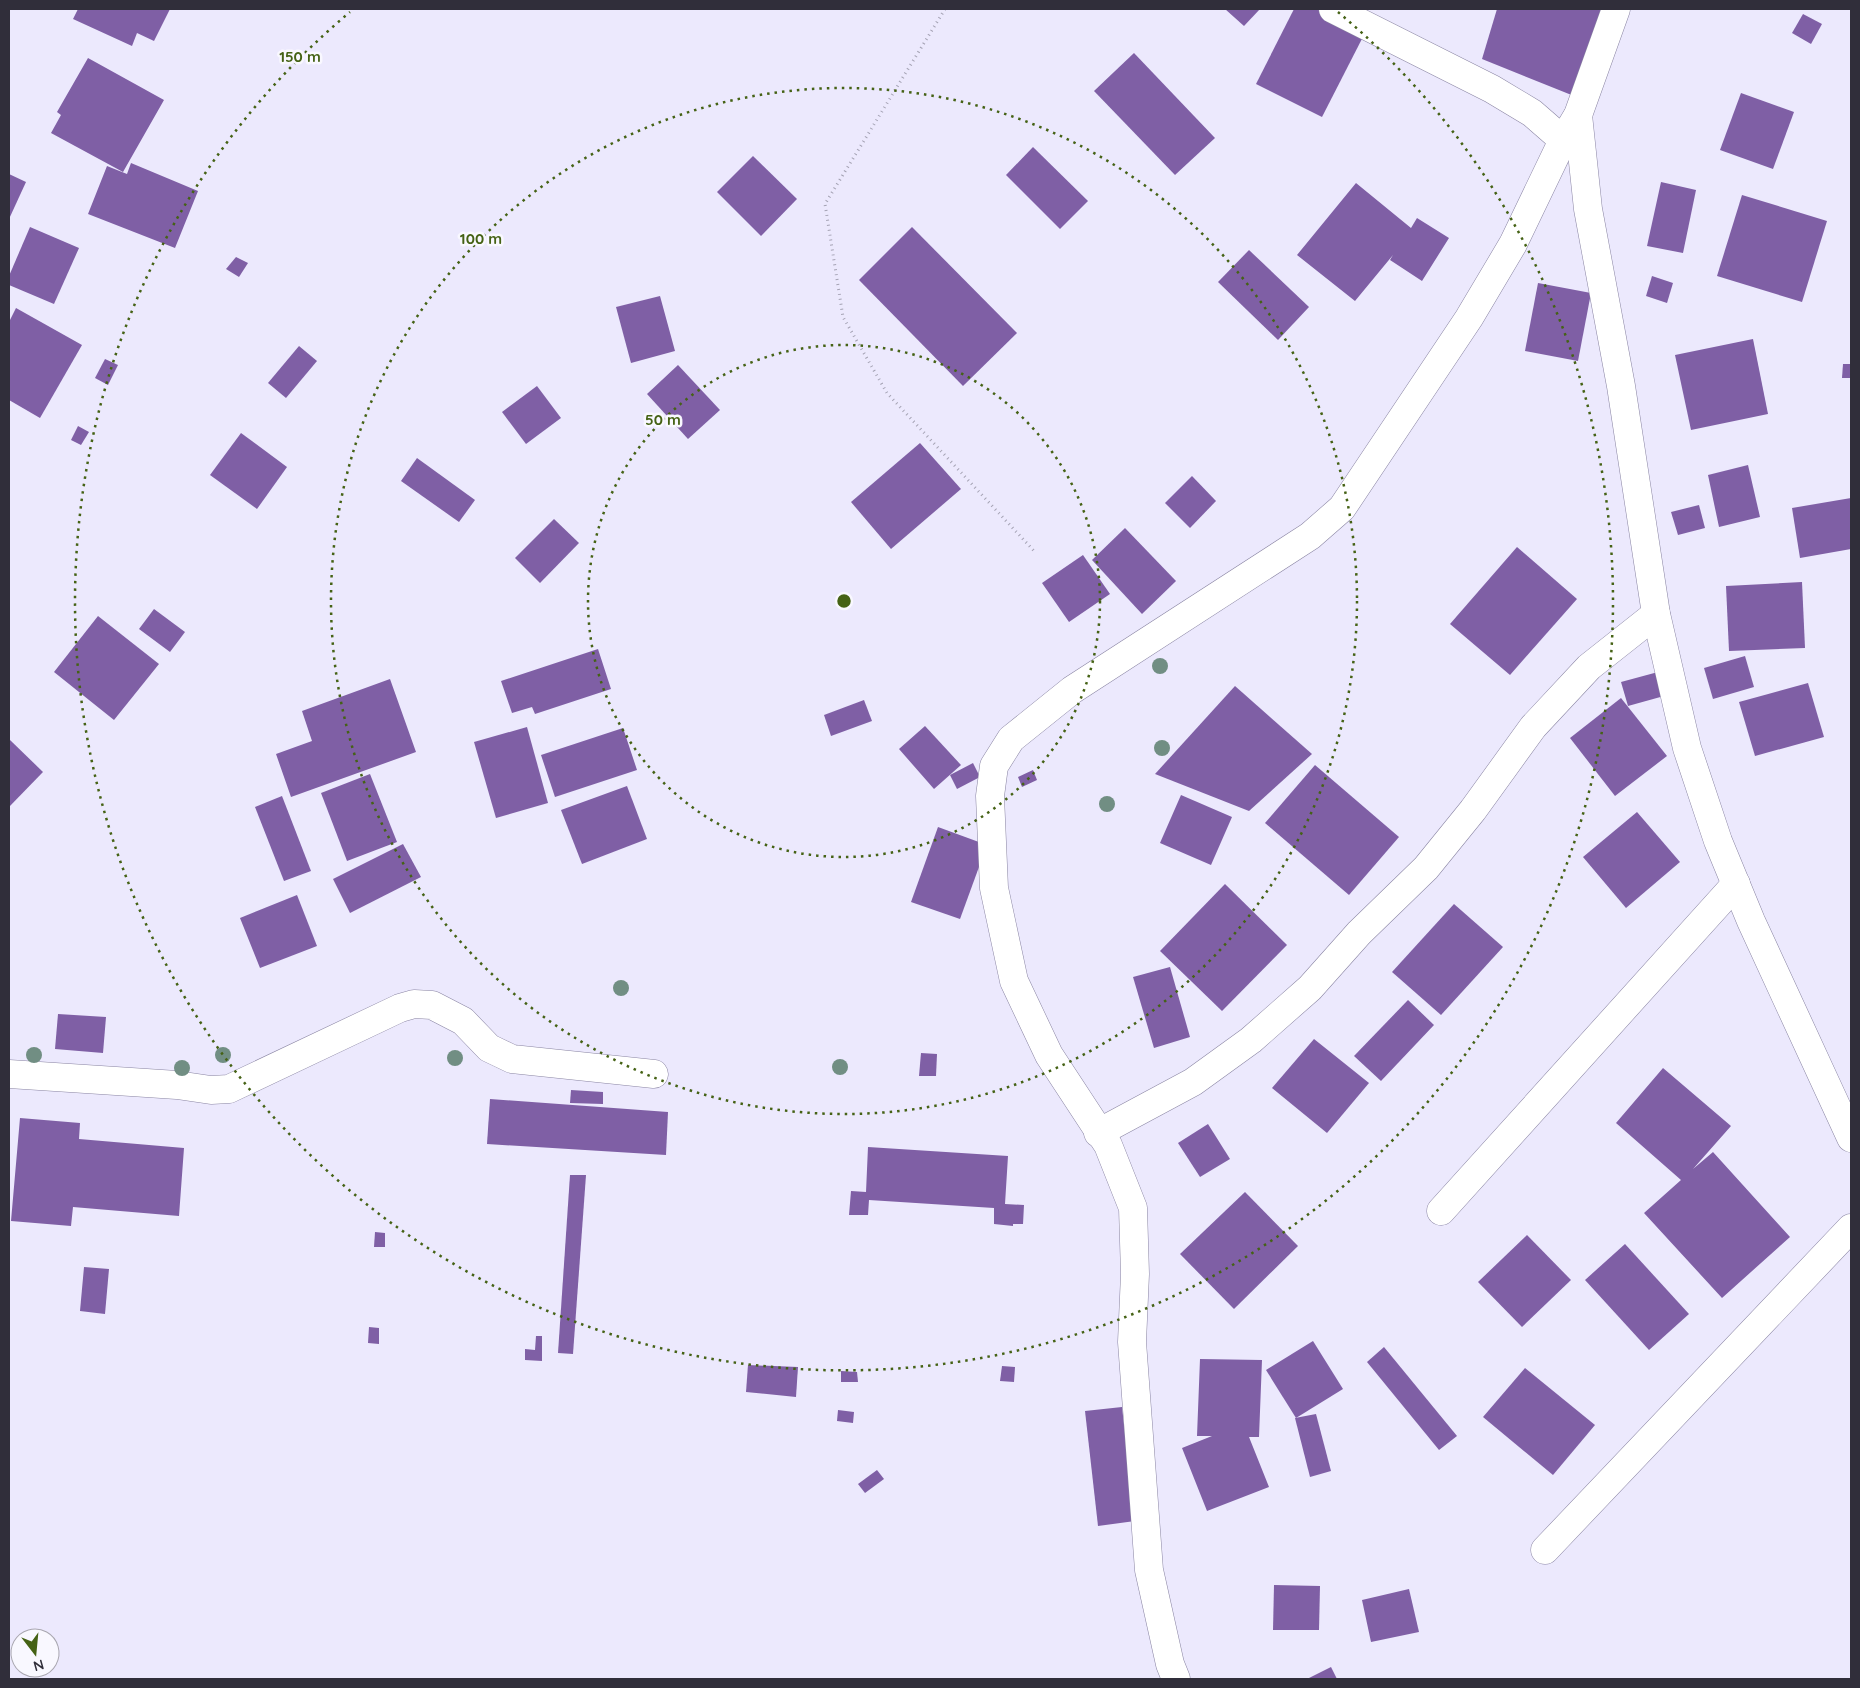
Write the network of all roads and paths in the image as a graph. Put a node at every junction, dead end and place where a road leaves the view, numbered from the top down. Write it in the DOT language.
graph roads {
  1 [pos="945,9"];
  2 [pos="1334,9"];
  3 [pos="1616,9"];
  4 [pos="1578,115"];
  5 [pos="1563,140"];
  6 [pos="1036,553"];
  7 [pos="1656,614"];
  8 [pos="1736,884"];
  9 [pos="9,1074"];
  10 [pos="654,1074"];
  11 [pos="1098,1133"];
  12 [pos="1851,1138"];
  13 [pos="1441,1211"];
  14 [pos="1851,1228"];
  15 [pos="1545,1550"];
  16 [pos="1176,1679"];
  1 -- 6 [label="path"];
  2 -- 5 [label="street"];
  3 -- 4 [label="street"];
  4 -- 5 [label="street"];
  4 -- 7 [label="street"];
  5 -- 11 [label="street"];
  7 -- 8 [label="street"];
  7 -- 11 [label="street"];
  8 -- 12 [label="street"];
  8 -- 13 [label="street"];
  9 -- 10 [label="street"];
  11 -- 16 [label="street"];
  14 -- 15 [label="street"];
}
